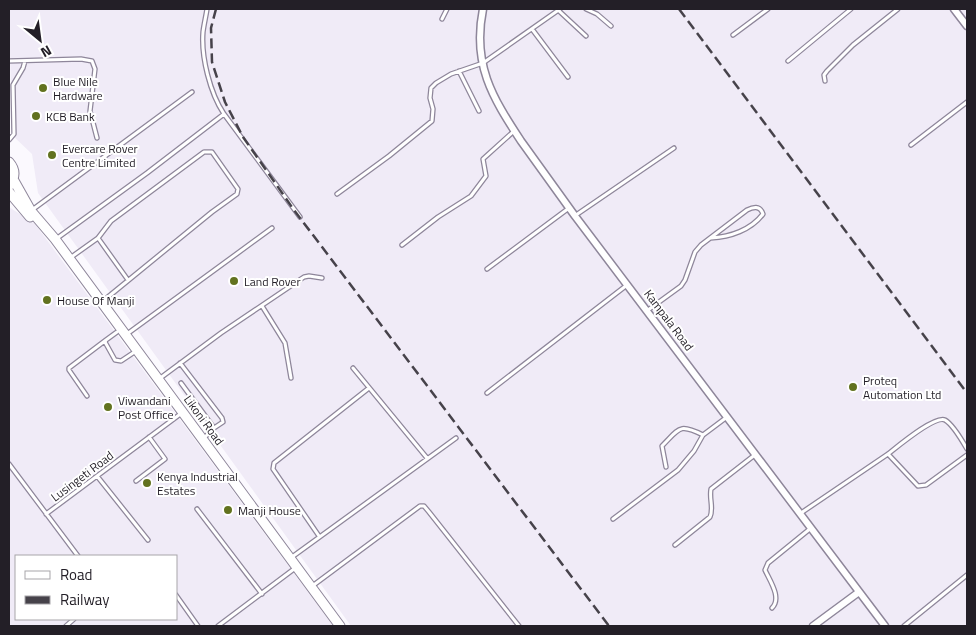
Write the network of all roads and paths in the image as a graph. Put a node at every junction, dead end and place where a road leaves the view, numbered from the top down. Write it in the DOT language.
graph roads {
  1 [pos="208,9"];
  2 [pos="447,9"];
  3 [pos="483,9"];
  4 [pos="559,9"];
  5 [pos="586,9"];
  6 [pos="768,9"];
  7 [pos="851,9"];
  8 [pos="898,9"];
  9 [pos="954,9"];
  10 [pos="442,19"];
  11 [pos="967,24"];
  12 [pos="611,26"];
  13 [pos="532,29"];
  14 [pos="733,35"];
  15 [pos="586,36"];
  16 [pos="25,61"];
  17 [pos="788,61"];
  18 [pos="9,62"];
  19 [pos="483,62"];
  20 [pos="459,71"];
  21 [pos="568,77"];
  22 [pos="825,80"];
  23 [pos="192,92"];
  24 [pos="967,102"];
  25 [pos="479,111"];
  26 [pos="224,114"];
  27 [pos="514,130"];
  28 [pos="97,138"];
  29 [pos="9,140"];
  30 [pos="911,144"];
  31 [pos="674,148"];
  32 [pos="9,162"];
  33 [pos="11,183"];
  34 [pos="9,192"];
  35 [pos="336,194"];
  36 [pos="570,208"];
  37 [pos="31,211"];
  38 [pos="575,216"];
  39 [pos="300,217"];
  40 [pos="272,228"];
  41 [pos="98,238"];
  42 [pos="711,238"];
  43 [pos="55,239"];
  44 [pos="402,245"];
  45 [pos="69,258"];
  46 [pos="487,269"];
  47 [pos="322,278"];
  48 [pos="128,280"];
  49 [pos="628,285"];
  50 [pos="102,302"];
  51 [pos="262,306"];
  52 [pos="648,310"];
  53 [pos="122,333"];
  54 [pos="106,340"];
  55 [pos="133,353"];
  56 [pos="180,363"];
  57 [pos="353,368"];
  58 [pos="291,378"];
  59 [pos="158,379"];
  60 [pos="181,383"];
  61 [pos="369,388"];
  62 [pos="487,393"];
  63 [pos="87,396"];
  64 [pos="179,415"];
  65 [pos="728,417"];
  66 [pos="214,428"];
  67 [pos="703,435"];
  68 [pos="149,437"];
  69 [pos="456,438"];
  70 [pos="202,440"];
  71 [pos="967,449"];
  72 [pos="756,454"];
  73 [pos="888,454"];
  74 [pos="967,455"];
  75 [pos="427,458"];
  76 [pos="9,464"];
  77 [pos="666,467"];
  78 [pos="97,476"];
  79 [pos="136,481"];
  80 [pos="197,509"];
  81 [pos="46,514"];
  82 [pos="801,514"];
  83 [pos="613,520"];
  84 [pos="811,528"];
  85 [pos="319,536"];
  86 [pos="148,540"];
  87 [pos="675,545"];
  88 [pos="77,555"];
  89 [pos="289,558"];
  90 [pos="294,569"];
  91 [pos="967,575"];
  92 [pos="311,587"];
  93 [pos="859,592"];
  94 [pos="262,594"];
  95 [pos="178,598"];
  96 [pos="772,608"];
  97 [pos="198,626"];
  98 [pos="218,626"];
  99 [pos="335,626"];
  100 [pos="340,626"];
  101 [pos="519,626"];
  102 [pos="813,626"];
  103 [pos="885,626"];
  104 [pos="904,626"];
  1 -- 26 [label="lane"];
  2 -- 10 [label="lane"];
  3 -- 19 [label="street, Kampala Road"];
  4 -- 13 [label="lane"];
  4 -- 15 [label="lane"];
  5 -- 12 [label="lane"];
  6 -- 14 [label="lane"];
  7 -- 17 [label="lane"];
  8 -- 22 [label="lane"];
  9 -- 11 [label="street"];
  13 -- 19 [label="lane"];
  13 -- 21 [label="lane"];
  16 -- 18 [label="lane"];
  16 -- 28 [label="lane"];
  16 -- 29 [label="lane"];
  19 -- 20 [label="lane"];
  19 -- 27 [label="street, Kampala Road"];
  20 -- 25 [label="lane"];
  20 -- 35 [label="lane"];
  23 -- 37 [label="lane"];
  24 -- 30 [label="lane"];
  26 -- 39 [label="lane"];
  26 -- 43 [label="lane"];
  27 -- 36 [label="street, Kampala Road"];
  27 -- 44 [label="lane"];
  31 -- 38 [label="lane"];
  32 -- 33 [label="street, Likoni Road"];
  33 -- 37 [label="street, Likoni Road"];
  34 -- 53 [label="street, Likoni Road"];
  36 -- 38 [label="street, Kampala Road"];
  36 -- 46 [label="lane"];
  37 -- 43 [label="street, Likoni Road"];
  38 -- 49 [label="street, Kampala Road"];
  40 -- 53 [label="lane"];
  41 -- 45 [label="lane"];
  41 -- 48 [label="lane"];
  41 -- 48 [label="lane"];
  42 -- 42 [label="lane"];
  42 -- 52 [label="lane"];
  43 -- 45 [label="street, Likoni Road"];
  45 -- 50 [label="street, Likoni Road"];
  47 -- 51 [label="lane"];
  48 -- 50 [label="lane"];
  49 -- 52 [label="street, Kampala Road"];
  49 -- 62 [label="lane"];
  50 -- 53 [label="street, Likoni Road"];
  51 -- 56 [label="lane"];
  51 -- 58 [label="lane"];
  52 -- 65 [label="street, Kampala Road"];
  53 -- 54 [label="lane"];
  53 -- 55 [label="street, Likoni Road"];
  53 -- 59 [label="street, Likoni Road"];
  54 -- 55 [label="lane"];
  54 -- 63 [label="lane"];
  55 -- 64 [label="street, Likoni Road"];
  56 -- 59 [label="lane"];
  56 -- 66 [label="lane"];
  57 -- 61 [label="lane"];
  59 -- 70 [label="street, Likoni Road"];
  60 -- 66 [label="lane"];
  61 -- 75 [label="lane"];
  61 -- 85 [label="lane"];
  64 -- 68 [label="lane, Lusingeti Road"];
  64 -- 90 [label="street, Likoni Road"];
  65 -- 67 [label="lane"];
  65 -- 72 [label="street, Kampala Road"];
  66 -- 70 [label="lane"];
  67 -- 77 [label="lane"];
  67 -- 83 [label="lane"];
  68 -- 78 [label="lane, Lusingeti Road"];
  68 -- 79 [label="lane"];
  69 -- 75 [label="lane"];
  70 -- 89 [label="street, Likoni Road"];
  71 -- 73 [label="lane"];
  72 -- 82 [label="street, Kampala Road"];
  72 -- 87 [label="lane"];
  73 -- 74 [label="lane"];
  73 -- 82 [label="lane"];
  75 -- 85 [label="lane"];
  76 -- 81 [label="lane, Lusingeti Road"];
  78 -- 81 [label="lane, Lusingeti Road"];
  78 -- 86 [label="lane"];
  80 -- 94 [label="lane"];
  81 -- 88 [label="lane"];
  82 -- 84 [label="street, Kampala Road"];
  84 -- 93 [label="street, Kampala Road"];
  84 -- 96 [label="lane"];
  85 -- 89 [label="lane"];
  89 -- 92 [label="street, Likoni Road"];
  90 -- 94 [label="lane"];
  90 -- 99 [label="street, Likoni Road"];
  91 -- 104 [label="lane"];
  92 -- 100 [label="street, Likoni Road"];
  92 -- 101 [label="lane"];
  93 -- 102 [label="street"];
  93 -- 103 [label="street, Kampala Road"];
  94 -- 98 [label="lane"];
  95 -- 97 [label="lane"];
}
